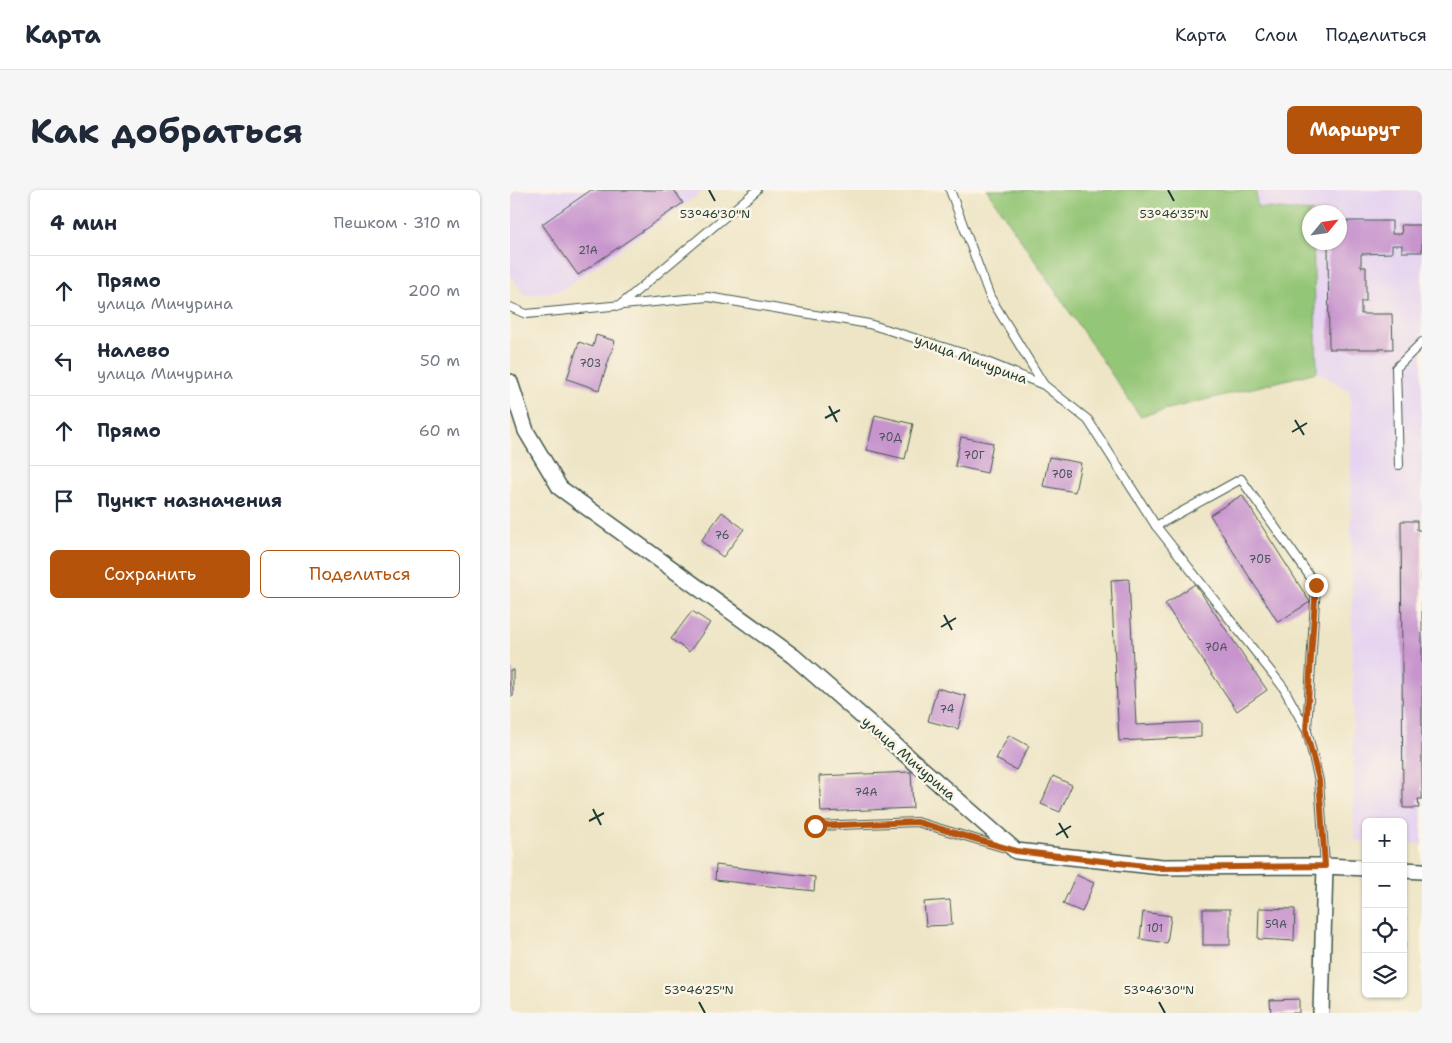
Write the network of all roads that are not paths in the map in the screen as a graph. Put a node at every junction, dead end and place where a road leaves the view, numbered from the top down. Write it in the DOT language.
graph roads {
  1 [pos="757,190"];
  2 [pos="950,190"];
  3 [pos="510,306"];
  4 [pos="619,306"];
  5 [pos="1422,342"];
  6 [pos="510,382"];
  7 [pos="1044,385"];
  8 [pos="1399,465"];
  9 [pos="1156,526"];
  10 [pos="1306,731"];
  11 [pos="815,826"];
  12 [pos="1016,851"];
  13 [pos="1325,866"];
  14 [pos="1362,868"];
  15 [pos="1407,870"];
  16 [pos="1422,871"];
  17 [pos="1320,1013"];
  1 -- 4 [label="lane"];
  2 -- 7 [label="lane"];
  3 -- 4 [label="lane, улица Мичурина"];
  4 -- 7 [label="lane, улица Мичурина"];
  5 -- 8 [label="lane"];
  6 -- 12 [label="street, улица Мичурина"];
  7 -- 9 [label="lane, улица Мичурина"];
  9 -- 10 [label="lane, улица Мичурина"];
  9 -- 10 [label="lane"];
  10 -- 13 [label="lane, улица Мичурина"];
  11 -- 12 [label="lane"];
  12 -- 13 [label="street"];
  13 -- 14 [label="street"];
  13 -- 17 [label="street"];
  15 -- 16 [label="street"];
}
